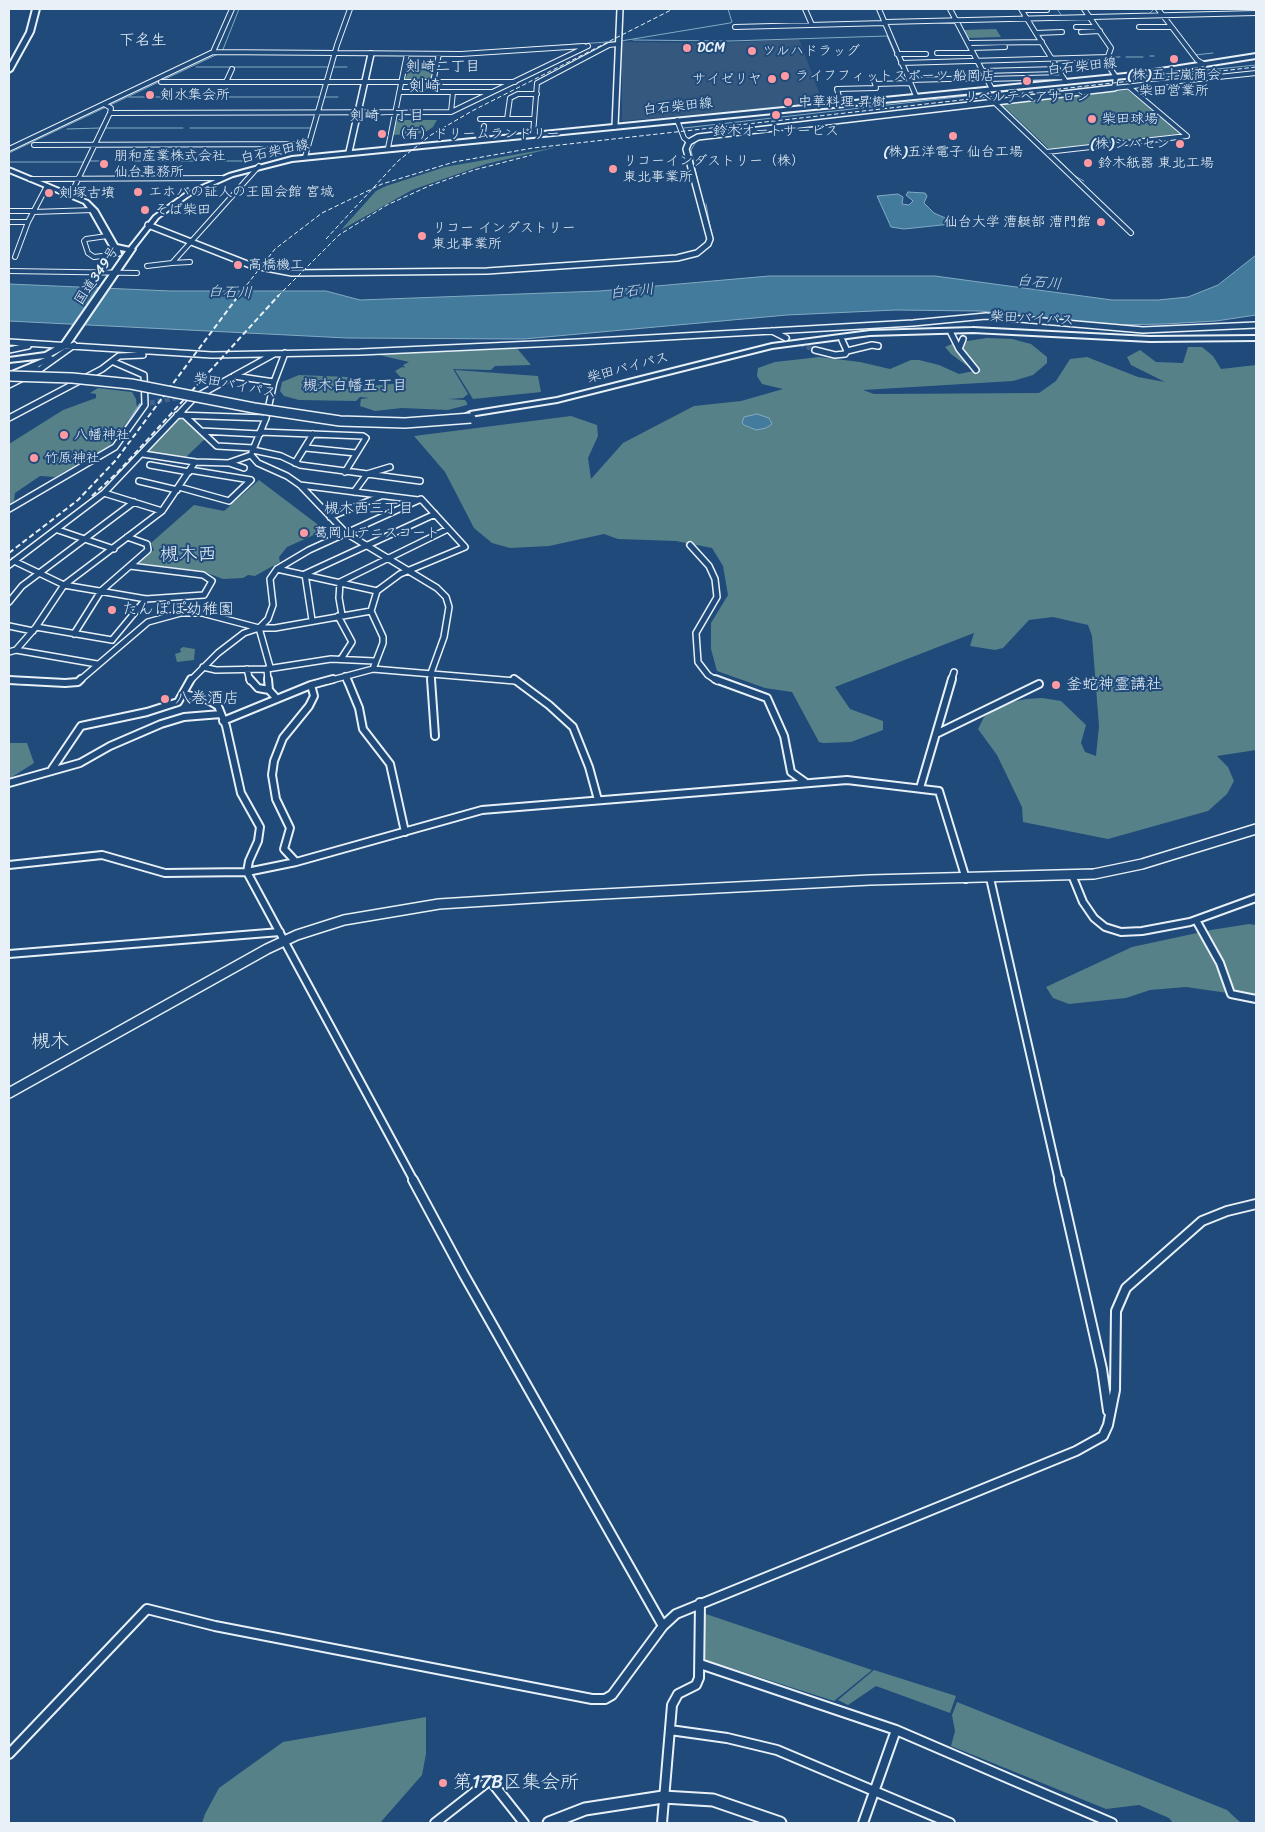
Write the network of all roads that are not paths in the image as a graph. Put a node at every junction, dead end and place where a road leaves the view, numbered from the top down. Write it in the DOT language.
graph roads {
  1 [pos="36,9"];
  2 [pos="232,9"];
  3 [pos="350,9"];
  4 [pos="620,9"];
  5 [pos="805,9"];
  6 [pos="879,9"];
  7 [pos="950,9"];
  8 [pos="1084,9"];
  9 [pos="1158,9"];
  10 [pos="1228,9"];
  11 [pos="1022,10"];
  12 [pos="1047,10"];
  13 [pos="1232,13"];
  14 [pos="1256,13"];
  15 [pos="1163,15"];
  16 [pos="1090,17"];
  17 [pos="1028,19"];
  18 [pos="956,21"];
  19 [pos="885,23"];
  20 [pos="812,25"];
  21 [pos="736,27"];
  22 [pos="1076,27"];
  23 [pos="1096,27"];
  24 [pos="1140,27"];
  25 [pos="1172,28"];
  26 [pos="1146,30"];
  27 [pos="1100,31"];
  28 [pos="1062,32"];
  29 [pos="1081,32"];
  30 [pos="1036,33"];
  31 [pos="618,42"];
  32 [pos="1042,42"];
  33 [pos="968,43"];
  34 [pos="1005,47"];
  35 [pos="972,50"];
  36 [pos="214,52"];
  37 [pos="335,53"];
  38 [pos="937,53"];
  39 [pos="371,54"];
  40 [pos="407,54"];
  41 [pos="439,54"];
  42 [pos="897,54"];
  43 [pos="926,54"];
  44 [pos="1256,56"];
  45 [pos="1108,57"];
  46 [pos="1052,58"];
  47 [pos="978,61"];
  48 [pos="901,63"];
  49 [pos="1205,65"];
  50 [pos="232,68"];
  51 [pos="1058,69"];
  52 [pos="9,70"];
  53 [pos="983,71"];
  54 [pos="1256,73"];
  55 [pos="1116,77"];
  56 [pos="872,78"];
  57 [pos="987,79"];
  58 [pos="1065,80"];
  59 [pos="909,81"];
  60 [pos="161,82"];
  61 [pos="226,82"];
  62 [pos="326,82"];
  63 [pos="364,82"];
  64 [pos="402,82"];
  65 [pos="433,82"];
  66 [pos="516,82"];
  67 [pos="875,84"];
  68 [pos="1129,87"];
  69 [pos="1114,88"];
  70 [pos="992,89"];
  71 [pos="401,92"];
  72 [pos="453,92"];
  73 [pos="495,92"];
  74 [pos="537,94"];
  75 [pos="916,96"];
  76 [pos="994,102"];
  77 [pos="841,104"];
  78 [pos="106,105"];
  79 [pos="319,112"];
  80 [pos="357,112"];
  81 [pos="395,112"];
  82 [pos="451,112"];
  83 [pos="110,113"];
  84 [pos="480,119"];
  85 [pos="534,119"];
  86 [pos="507,120"];
  87 [pos="677,120"];
  88 [pos="484,126"];
  89 [pos="616,126"];
  90 [pos="533,134"];
  91 [pos="482,139"];
  92 [pos="690,142"];
  93 [pos="308,144"];
  94 [pos="34,145"];
  95 [pos="94,145"];
  96 [pos="388,148"];
  97 [pos="9,150"];
  98 [pos="348,152"];
  99 [pos="1048,152"];
  100 [pos="305,157"];
  101 [pos="259,166"];
  102 [pos="9,170"];
  103 [pos="222,178"];
  104 [pos="30,179"];
  105 [pos="79,179"];
  106 [pos="47,186"];
  107 [pos="70,196"];
  108 [pos="93,210"];
  109 [pos="9,211"];
  110 [pos="33,212"];
  111 [pos="9,222"];
  112 [pos="28,222"];
  113 [pos="148,225"];
  114 [pos="1131,233"];
  115 [pos="107,236"];
  116 [pos="191,241"];
  117 [pos="131,249"];
  118 [pos="117,250"];
  119 [pos="15,257"];
  120 [pos="190,262"];
  121 [pos="172,263"];
  122 [pos="147,266"];
  123 [pos="9,271"];
  124 [pos="138,273"];
  125 [pos="114,274"];
  126 [pos="964,319"];
  127 [pos="967,324"];
  128 [pos="1256,325"];
  129 [pos="771,331"];
  130 [pos="951,333"];
  131 [pos="786,338"];
  132 [pos="1256,338"];
  133 [pos="963,339"];
  134 [pos="842,340"];
  135 [pos="9,342"];
  136 [pos="1256,342"];
  137 [pos="40,344"];
  138 [pos="67,344"];
  139 [pos="878,346"];
  140 [pos="959,349"];
  141 [pos="9,350"];
  142 [pos="815,350"];
  143 [pos="847,351"];
  144 [pos="166,353"];
  145 [pos="285,353"];
  146 [pos="275,354"];
  147 [pos="9,360"];
  148 [pos="114,362"];
  149 [pos="35,367"];
  150 [pos="976,370"];
  151 [pos="9,375"];
  152 [pos="234,376"];
  153 [pos="9,381"];
  154 [pos="274,382"];
  155 [pos="9,385"];
  156 [pos="199,394"];
  157 [pos="193,395"];
  158 [pos="177,415"];
  159 [pos="184,415"];
  160 [pos="470,416"];
  161 [pos="9,418"];
  162 [pos="266,418"];
  163 [pos="201,431"];
  164 [pos="260,433"];
  165 [pos="313,434"];
  166 [pos="306,448"];
  167 [pos="252,451"];
  168 [pos="356,453"];
  169 [pos="143,454"];
  170 [pos="195,462"];
  171 [pos="228,463"];
  172 [pos="295,463"];
  173 [pos="150,464"];
  174 [pos="390,467"];
  175 [pos="244,468"];
  176 [pos="189,471"];
  177 [pos="346,472"];
  178 [pos="367,474"];
  179 [pos="139,481"];
  180 [pos="420,482"];
  181 [pos="300,485"];
  182 [pos="178,489"];
  183 [pos="354,492"];
  184 [pos="104,493"];
  185 [pos="383,496"];
  186 [pos="419,500"];
  187 [pos="134,502"];
  188 [pos="9,509"];
  189 [pos="162,511"];
  190 [pos="435,514"];
  191 [pos="330,518"];
  192 [pos="448,529"];
  193 [pos="58,530"];
  194 [pos="346,533"];
  195 [pos="127,537"];
  196 [pos="85,538"];
  197 [pos="366,545"];
  198 [pos="690,546"];
  199 [pos="114,549"];
  200 [pos="387,560"];
  201 [pos="14,561"];
  202 [pos="9,565"];
  203 [pos="130,566"];
  204 [pos="277,569"];
  205 [pos="407,571"];
  206 [pos="38,573"];
  207 [pos="305,574"];
  208 [pos="340,582"];
  209 [pos="64,585"];
  210 [pos="101,591"];
  211 [pos="377,591"];
  212 [pos="146,599"];
  213 [pos="9,602"];
  214 [pos="371,611"];
  215 [pos="340,616"];
  216 [pos="312,620"];
  217 [pos="9,626"];
  218 [pos="259,628"];
  219 [pos="34,629"];
  220 [pos="74,634"];
  221 [pos="112,640"];
  222 [pos="116,647"];
  223 [pos="16,650"];
  224 [pos="9,652"];
  225 [pos="341,659"];
  226 [pos="374,661"];
  227 [pos="97,664"];
  228 [pos="203,667"];
  229 [pos="246,669"];
  230 [pos="373,669"];
  231 [pos="267,670"];
  232 [pos="954,672"];
  233 [pos="431,673"];
  234 [pos="345,676"];
  235 [pos="9,680"];
  236 [pos="1039,684"];
  237 [pos="311,685"];
  238 [pos="269,690"];
  239 [pos="184,694"];
  240 [pos="277,699"];
  241 [pos="221,714"];
  242 [pos="223,721"];
  243 [pos="936,734"];
  244 [pos="435,736"];
  245 [pos="52,769"];
  246 [pos="806,782"];
  247 [pos="9,783"];
  248 [pos="920,788"];
  249 [pos="598,800"];
  250 [pos="1256,829"];
  251 [pos="405,832"];
  252 [pos="296,862"];
  253 [pos="9,865"];
  254 [pos="247,872"];
  255 [pos="1072,875"];
  256 [pos="990,878"];
  257 [pos="966,879"];
  258 [pos="1256,898"];
  259 [pos="1196,920"];
  260 [pos="280,932"];
  261 [pos="285,941"];
  262 [pos="9,954"];
  263 [pos="1256,999"];
  264 [pos="9,1093"];
  265 [pos="1256,1204"];
  266 [pos="1108,1425"];
  267 [pos="700,1602"];
  268 [pos="663,1626"];
  269 [pos="700,1664"];
  270 [pos="670,1730"];
  271 [pos="896,1730"];
  272 [pos="9,1754"];
  273 [pos="876,1792"];
  274 [pos="663,1797"];
  275 [pos="435,1823"];
  276 [pos="524,1823"];
  277 [pos="549,1823"];
  278 [pos="662,1823"];
  279 [pos="780,1823"];
  280 [pos="863,1823"];
  281 [pos="950,1823"];
  282 [pos="1112,1823"];
  1 -- 52 [label="highway"];
  2 -- 36 [label="street"];
  3 -- 37 [label="street"];
  4 -- 31 [label="street"];
  5 -- 20 [label="street"];
  6 -- 19 [label="street"];
  7 -- 18 [label="street"];
  8 -- 16 [label="street"];
  9 -- 15 [label="street"];
  10 -- 13 [label="street"];
  11 -- 12 [label="street"];
  11 -- 17 [label="street"];
  13 -- 14 [label="street"];
  13 -- 15 [label="street"];
  15 -- 16 [label="street"];
  15 -- 25 [label="street"];
  16 -- 17 [label="street"];
  16 -- 23 [label="street"];
  17 -- 18 [label="street"];
  17 -- 30 [label="street"];
  18 -- 19 [label="street"];
  18 -- 33 [label="street"];
  19 -- 20 [label="street"];
  19 -- 42 [label="street"];
  20 -- 21 [label="street"];
  22 -- 23 [label="street"];
  23 -- 27 [label="street"];
  24 -- 25 [label="street"];
  25 -- 26 [label="street"];
  25 -- 49 [label="street"];
  27 -- 29 [label="street"];
  27 -- 45 [label="street"];
  28 -- 30 [label="street"];
  30 -- 32 [label="street"];
  31 -- 74 [label="street"];
  31 -- 89 [label="street"];
  32 -- 33 [label="street"];
  32 -- 46 [label="street"];
  33 -- 35 [label="street"];
  34 -- 35 [label="street"];
  35 -- 38 [label="street"];
  35 -- 47 [label="street"];
  36 -- 37 [label="street"];
  36 -- 78 [label="street"];
  37 -- 39 [label="street"];
  37 -- 62 [label="street"];
  39 -- 40 [label="street"];
  39 -- 63 [label="street"];
  40 -- 41 [label="street"];
  40 -- 64 [label="street"];
  41 -- 65 [label="street"];
  41 -- 66 [label="street"];
  42 -- 43 [label="street"];
  42 -- 48 [label="street"];
  44 -- 49 [label="main road, 白石柴田線"];
  45 -- 46 [label="street"];
  45 -- 55 [label="street"];
  46 -- 47 [label="street"];
  46 -- 51 [label="street"];
  47 -- 48 [label="street"];
  47 -- 53 [label="street"];
  48 -- 59 [label="street"];
  49 -- 55 [label="main road, 白石柴田線"];
  50 -- 61 [label="street"];
  51 -- 53 [label="street"];
  51 -- 58 [label="street"];
  53 -- 57 [label="street"];
  54 -- 68 [label="street"];
  55 -- 58 [label="main road, 白石柴田線"];
  55 -- 69 [label="street"];
  56 -- 67 [label="street"];
  57 -- 58 [label="street"];
  57 -- 59 [label="street"];
  57 -- 70 [label="street"];
  58 -- 70 [label="main road, 白石柴田線"];
  59 -- 67 [label="street"];
  59 -- 75 [label="street"];
  60 -- 61 [label="street"];
  61 -- 62 [label="street"];
  62 -- 63 [label="street"];
  62 -- 79 [label="street"];
  63 -- 64 [label="street"];
  63 -- 80 [label="street"];
  64 -- 65 [label="street"];
  64 -- 71 [label="street"];
  65 -- 66 [label="street"];
  66 -- 73 [label="street"];
  67 -- 77 [label="street"];
  68 -- 69 [label="street"];
  68 -- 99 [label="street"];
  69 -- 76 [label="street"];
  70 -- 75 [label="main road, 白石柴田線"];
  71 -- 72 [label="street"];
  71 -- 81 [label="street"];
  72 -- 73 [label="street"];
  72 -- 82 [label="street"];
  73 -- 82 [label="street"];
  74 -- 85 [label="street"];
  74 -- 86 [label="street"];
  75 -- 77 [label="main road, 白石柴田線"];
  76 -- 92 [label="street"];
  76 -- 99 [label="street"];
  77 -- 87 [label="main road, 白石柴田線"];
  78 -- 83 [label="street"];
  78 -- 97 [label="street"];
  79 -- 80 [label="street"];
  79 -- 83 [label="street"];
  79 -- 93 [label="street"];
  80 -- 81 [label="street"];
  80 -- 98 [label="street"];
  81 -- 82 [label="street"];
  81 -- 96 [label="street"];
  83 -- 95 [label="street"];
  84 -- 86 [label="street"];
  85 -- 86 [label="street"];
  85 -- 90 [label="street"];
  87 -- 89 [label="main road, 白石柴田線"];
  87 -- 92 [label="street"];
  88 -- 91 [label="street"];
  89 -- 90 [label="main road, 白石柴田線"];
  90 -- 91 [label="main road, 白石柴田線"];
  91 -- 96 [label="main road, 白石柴田線"];
  92 -- 116 [label="street"];
  93 -- 95 [label="street"];
  93 -- 100 [label="street"];
  94 -- 95 [label="street"];
  95 -- 105 [label="street"];
  96 -- 98 [label="main road, 白石柴田線"];
  98 -- 100 [label="main road, 白石柴田線"];
  99 -- 114 [label="street"];
  100 -- 101 [label="main road, 白石柴田線"];
  101 -- 103 [label="main road, 白石柴田線"];
  101 -- 116 [label="street"];
  102 -- 104 [label="highway, 国道349号"];
  103 -- 105 [label="street"];
  103 -- 113 [label="main road, 白石柴田線"];
  104 -- 105 [label="street"];
  104 -- 106 [label="highway, 国道349号"];
  105 -- 107 [label="street"];
  106 -- 107 [label="highway, 国道349号"];
  106 -- 110 [label="street"];
  107 -- 108 [label="highway, 国道349号"];
  108 -- 110 [label="street"];
  108 -- 115 [label="highway, 国道349号"];
  109 -- 110 [label="street"];
  110 -- 112 [label="street"];
  111 -- 112 [label="street"];
  112 -- 119 [label="street"];
  113 -- 116 [label="street"];
  113 -- 117 [label="main road, 白石柴田線"];
  115 -- 118 [label="highway, 国道349号"];
  115 -- 118 [label="street"];
  116 -- 121 [label="street"];
  117 -- 118 [label="highway, 国道349号"];
  117 -- 125 [label="highway, 国道349号"];
  118 -- 125 [label="highway"];
  120 -- 121 [label="street"];
  121 -- 122 [label="street"];
  123 -- 125 [label="street"];
  124 -- 125 [label="street"];
  125 -- 138 [label="highway, 国道349号"];
  126 -- 127 [label="street"];
  126 -- 128 [label="street"];
  126 -- 129 [label="street"];
  129 -- 131 [label="street"];
  129 -- 145 [label="street"];
  130 -- 134 [label="highway, 柴田バイパス"];
  130 -- 136 [label="highway, 柴田バイパス"];
  130 -- 140 [label="street"];
  132 -- 160 [label="highway, 柴田バイパス"];
  133 -- 140 [label="street"];
  134 -- 143 [label="street"];
  134 -- 160 [label="highway, 柴田バイパス"];
  135 -- 137 [label="street"];
  137 -- 138 [label="street"];
  137 -- 141 [label="street"];
  138 -- 144 [label="street"];
  138 -- 147 [label="highway"];
  138 -- 149 [label="highway, 国道349号"];
  138 -- 155 [label="street"];
  139 -- 143 [label="street"];
  140 -- 150 [label="street"];
  142 -- 143 [label="street"];
  144 -- 146 [label="street"];
  144 -- 148 [label="street"];
  145 -- 146 [label="street"];
  145 -- 154 [label="street"];
  146 -- 152 [label="street"];
  148 -- 161 [label="street"];
  148 -- 188 [label="street"];
  149 -- 151 [label="highway, 国道349号"];
  149 -- 153 [label="street"];
  151 -- 160 [label="highway, 柴田バイパス, bridge"];
  152 -- 154 [label="street"];
  152 -- 156 [label="street"];
  154 -- 162 [label="street"];
  156 -- 157 [label="street"];
  156 -- 158 [label="street"];
  158 -- 159 [label="street"];
  158 -- 169 [label="street"];
  159 -- 162 [label="street"];
  159 -- 163 [label="street"];
  162 -- 164 [label="street"];
  163 -- 164 [label="street"];
  163 -- 167 [label="street"];
  164 -- 165 [label="street"];
  164 -- 167 [label="street"];
  165 -- 166 [label="street"];
  165 -- 168 [label="street"];
  166 -- 168 [label="street"];
  166 -- 172 [label="street"];
  167 -- 171 [label="street"];
  167 -- 172 [label="street"];
  167 -- 181 [label="street"];
  168 -- 177 [label="street"];
  169 -- 170 [label="street"];
  169 -- 184 [label="street"];
  170 -- 171 [label="street"];
  170 -- 176 [label="street"];
  171 -- 175 [label="street"];
  172 -- 177 [label="street"];
  173 -- 176 [label="street"];
  174 -- 178 [label="street"];
  176 -- 182 [label="street"];
  176 -- 182 [label="street"];
  177 -- 178 [label="street"];
  178 -- 180 [label="street"];
  178 -- 183 [label="street"];
  179 -- 182 [label="street"];
  181 -- 183 [label="street"];
  181 -- 191 [label="street"];
  182 -- 189 [label="street"];
  183 -- 185 [label="street"];
  184 -- 187 [label="street"];
  184 -- 193 [label="street"];
  185 -- 186 [label="street"];
  185 -- 191 [label="street"];
  186 -- 190 [label="street"];
  186 -- 194 [label="street"];
  187 -- 189 [label="street"];
  187 -- 196 [label="street"];
  189 -- 195 [label="street"];
  190 -- 192 [label="street"];
  190 -- 197 [label="street"];
  191 -- 194 [label="street"];
  192 -- 200 [label="street"];
  192 -- 205 [label="street"];
  193 -- 196 [label="street"];
  193 -- 201 [label="street"];
  194 -- 197 [label="street"];
  194 -- 204 [label="street"];
  195 -- 199 [label="street"];
  195 -- 203 [label="street"];
  196 -- 199 [label="street"];
  196 -- 206 [label="street"];
  197 -- 200 [label="street"];
  197 -- 207 [label="street"];
  198 -- 246 [label="street"];
  199 -- 209 [label="street"];
  200 -- 205 [label="street"];
  200 -- 208 [label="street"];
  201 -- 202 [label="street"];
  201 -- 206 [label="street"];
  203 -- 210 [label="street"];
  203 -- 212 [label="street"];
  204 -- 207 [label="street"];
  204 -- 218 [label="street"];
  205 -- 211 [label="street"];
  205 -- 233 [label="street"];
  206 -- 209 [label="street"];
  206 -- 213 [label="street"];
  207 -- 208 [label="street"];
  207 -- 216 [label="street"];
  208 -- 211 [label="street"];
  208 -- 215 [label="street"];
  209 -- 210 [label="street"];
  209 -- 219 [label="street"];
  210 -- 212 [label="street"];
  210 -- 220 [label="street"];
  211 -- 214 [label="street"];
  212 -- 221 [label="street"];
  214 -- 215 [label="street"];
  214 -- 226 [label="street"];
  215 -- 216 [label="street"];
  215 -- 225 [label="street"];
  216 -- 218 [label="street"];
  217 -- 219 [label="street"];
  218 -- 222 [label="street"];
  218 -- 228 [label="street"];
  218 -- 231 [label="street"];
  219 -- 220 [label="street"];
  219 -- 223 [label="street"];
  220 -- 221 [label="street"];
  221 -- 222 [label="street"];
  222 -- 227 [label="street"];
  223 -- 224 [label="street"];
  223 -- 227 [label="street"];
  225 -- 226 [label="street"];
  225 -- 231 [label="street"];
  226 -- 230 [label="street"];
  227 -- 235 [label="street"];
  228 -- 229 [label="street"];
  228 -- 239 [label="street"];
  229 -- 231 [label="street"];
  229 -- 238 [label="street"];
  230 -- 233 [label="street"];
  230 -- 234 [label="street"];
  231 -- 238 [label="street"];
  232 -- 243 [label="street"];
  233 -- 244 [label="street"];
  233 -- 249 [label="street"];
  234 -- 237 [label="street"];
  234 -- 251 [label="street"];
  236 -- 243 [label="street"];
  237 -- 240 [label="street"];
  237 -- 252 [label="street"];
  238 -- 240 [label="street"];
  239 -- 241 [label="street"];
  239 -- 245 [label="street"];
  240 -- 242 [label="street"];
  241 -- 242 [label="street"];
  241 -- 245 [label="street"];
  242 -- 254 [label="street"];
  243 -- 248 [label="street"];
  245 -- 247 [label="street"];
  246 -- 248 [label="street"];
  246 -- 249 [label="street"];
  248 -- 257 [label="street"];
  249 -- 251 [label="street"];
  250 -- 255 [label="street"];
  251 -- 252 [label="street"];
  252 -- 254 [label="street"];
  253 -- 254 [label="street"];
  254 -- 260 [label="street"];
  255 -- 256 [label="street"];
  255 -- 259 [label="street"];
  256 -- 257 [label="street"];
  256 -- 266 [label="street"];
  257 -- 261 [label="street"];
  258 -- 259 [label="street"];
  259 -- 263 [label="street"];
  260 -- 261 [label="street"];
  260 -- 262 [label="street"];
  261 -- 264 [label="street"];
  261 -- 268 [label="street"];
  265 -- 266 [label="street"];
  266 -- 267 [label="street"];
  267 -- 268 [label="street"];
  267 -- 269 [label="street"];
  268 -- 272 [label="street"];
  269 -- 270 [label="street"];
  269 -- 271 [label="street"];
  270 -- 273 [label="street"];
  270 -- 274 [label="street"];
  271 -- 273 [label="street"];
  271 -- 282 [label="street"];
  273 -- 280 [label="street"];
  273 -- 281 [label="street"];
  274 -- 277 [label="street"];
  274 -- 278 [label="street"];
  274 -- 279 [label="street"];
  275 -- 276 [label="street"];
}
